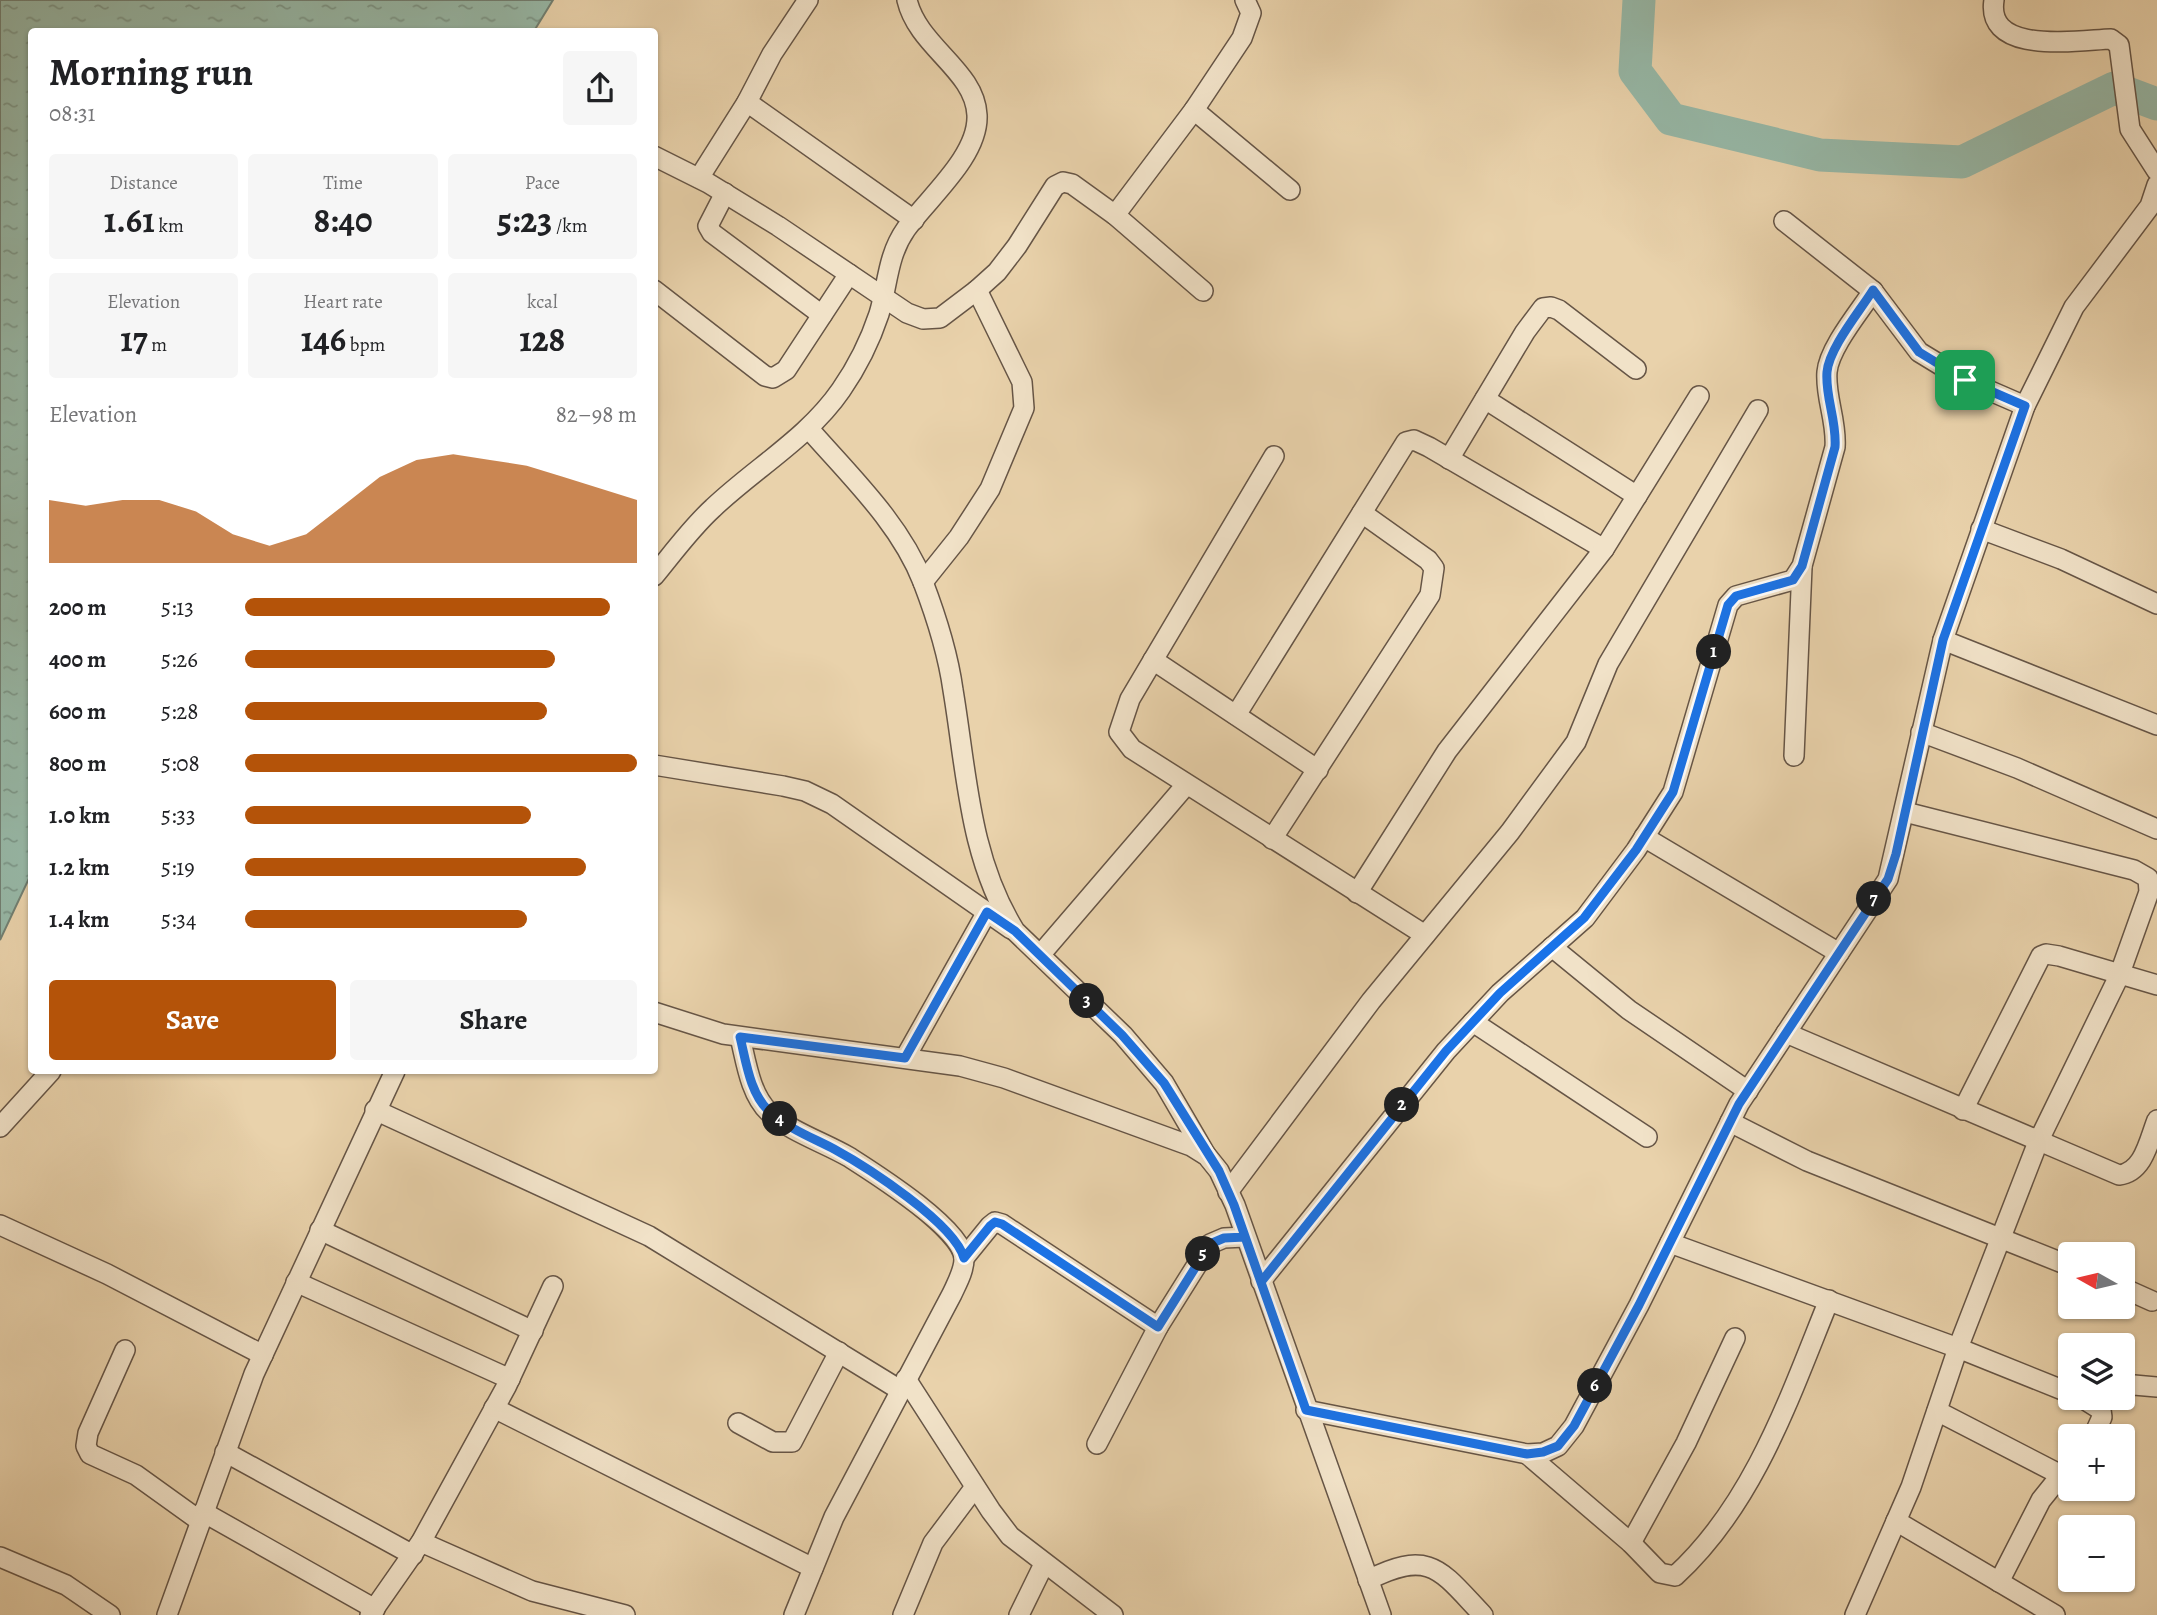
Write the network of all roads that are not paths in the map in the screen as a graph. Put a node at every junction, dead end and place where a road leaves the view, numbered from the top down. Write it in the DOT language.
graph roads {
  1 [pos="808,0"];
  2 [pos="907,0"];
  3 [pos="1245,0"];
  4 [pos="1994,0"];
  5 [pos="747,102"];
  6 [pos="1194,110"];
  7 [pos="658,158"];
  8 [pos="2157,171"];
  9 [pos="699,178"];
  10 [pos="2157,185"];
  11 [pos="1290,190"];
  12 [pos="725,193"];
  13 [pos="1115,215"];
  14 [pos="914,219"];
  15 [pos="1784,221"];
  16 [pos="849,274"];
  17 [pos="977,290"];
  18 [pos="1873,290"];
  19 [pos="1203,291"];
  20 [pos="658,293"];
  21 [pos="882,296"];
  22 [pos="822,315"];
  23 [pos="1636,369"];
  24 [pos="1699,396"];
  25 [pos="1485,399"];
  26 [pos="2025,406"];
  27 [pos="1758,410"];
  28 [pos="808,429"];
  29 [pos="1274,456"];
  30 [pos="1449,459"];
  31 [pos="1637,496"];
  32 [pos="1362,513"];
  33 [pos="1980,529"];
  34 [pos="1604,549"];
  35 [pos="1802,566"];
  36 [pos="658,571"];
  37 [pos="923,582"];
  38 [pos="2157,604"];
  39 [pos="1943,640"];
  40 [pos="1153,660"];
  41 [pos="1236,715"];
  42 [pos="2157,725"];
  43 [pos="1921,732"];
  44 [pos="1794,756"];
  45 [pos="658,766"];
  46 [pos="1318,769"];
  47 [pos="1186,785"];
  48 [pos="1905,812"];
  49 [pos="2157,829"];
  50 [pos="1644,837"];
  51 [pos="1272,839"];
  52 [pos="2152,879"];
  53 [pos="1357,893"];
  54 [pos="987,912"];
  55 [pos="1015,931"];
  56 [pos="1425,935"];
  57 [pos="1552,947"];
  58 [pos="1839,953"];
  59 [pos="1040,955"];
  60 [pos="2119,976"];
  61 [pos="2157,985"];
  62 [pos="658,1013"];
  63 [pos="1473,1022"];
  64 [pos="1786,1033"];
  65 [pos="740,1037"];
  66 [pos="905,1058"];
  67 [pos="48,1074"];
  68 [pos="394,1074"];
  69 [pos="1748,1091"];
  70 [pos="1963,1110"];
  71 [pos="376,1111"];
  72 [pos="2157,1119"];
  73 [pos="1730,1122"];
  74 [pos="0,1127"];
  75 [pos="1647,1138"];
  76 [pos="2038,1142"];
  77 [pos="1207,1156"];
  78 [pos="1228,1192"];
  79 [pos="320,1230"];
  80 [pos="3,1234"];
  81 [pos="2001,1236"];
  82 [pos="1245,1237"];
  83 [pos="1670,1243"];
  84 [pos="964,1258"];
  85 [pos="2058,1261"];
  86 [pos="296,1282"];
  87 [pos="1261,1282"];
  88 [pos="553,1286"];
  89 [pos="2135,1293"];
  90 [pos="1829,1300"];
  91 [pos="2152,1301"];
  92 [pos="1158,1327"];
  93 [pos="533,1331"];
  94 [pos="1735,1338"];
  95 [pos="1958,1348"];
  96 [pos="125,1350"];
  97 [pos="839,1352"];
  98 [pos="263,1355"];
  99 [pos="510,1379"];
  100 [pos="903,1385"];
  101 [pos="2135,1385"];
  102 [pos="2157,1387"];
  103 [pos="2058,1388"];
  104 [pos="494,1408"];
  105 [pos="1306,1410"];
  106 [pos="1937,1410"];
  107 [pos="2101,1410"];
  108 [pos="2107,1410"];
  109 [pos="2102,1418"];
  110 [pos="738,1423"];
  111 [pos="2099,1424"];
  112 [pos="1097,1444"];
  113 [pos="225,1452"];
  114 [pos="1527,1454"];
  115 [pos="2058,1466"];
  116 [pos="2058,1478"];
  117 [pos="975,1486"];
  118 [pos="201,1517"];
  119 [pos="1896,1521"];
  120 [pos="1631,1543"];
  121 [pos="417,1548"];
  122 [pos="0,1557"];
  123 [pos="1044,1564"];
  124 [pos="813,1568"];
  125 [pos="1368,1580"];
  126 [pos="1999,1582"];
  127 [pos="563,1608"];
  128 [pos="372,1612"];
  129 [pos="1862,1612"];
  130 [pos="614,1614"];
  131 [pos="110,1615"];
  132 [pos="167,1615"];
  133 [pos="794,1615"];
  134 [pos="903,1615"];
  135 [pos="1019,1615"];
  136 [pos="1113,1615"];
  137 [pos="1381,1615"];
  138 [pos="1483,1615"];
  139 [pos="2055,1615"];
  1 -- 5 [label="street"];
  2 -- 14 [label="street"];
  3 -- 6 [label="street"];
  4 -- 8 [label="street"];
  5 -- 9 [label="street"];
  5 -- 14 [label="street"];
  6 -- 11 [label="street"];
  6 -- 13 [label="street"];
  7 -- 9 [label="street"];
  9 -- 12 [label="street"];
  10 -- 26 [label="street"];
  12 -- 16 [label="street"];
  12 -- 22 [label="street"];
  13 -- 17 [label="street"];
  13 -- 19 [label="street"];
  14 -- 21 [label="street"];
  15 -- 18 [label="street"];
  16 -- 21 [label="street"];
  16 -- 22 [label="street"];
  17 -- 21 [label="street"];
  17 -- 37 [label="street"];
  18 -- 26 [label="street"];
  18 -- 35 [label="street"];
  20 -- 22 [label="street"];
  21 -- 28 [label="street"];
  23 -- 25 [label="street"];
  24 -- 31 [label="street"];
  25 -- 30 [label="street"];
  25 -- 31 [label="street"];
  26 -- 33 [label="street"];
  27 -- 56 [label="street"];
  28 -- 36 [label="street"];
  28 -- 37 [label="street"];
  29 -- 40 [label="street"];
  30 -- 32 [label="street"];
  30 -- 34 [label="street"];
  31 -- 34 [label="street"];
  32 -- 41 [label="street"];
  32 -- 46 [label="street"];
  33 -- 38 [label="street"];
  33 -- 39 [label="street"];
  34 -- 53 [label="street"];
  35 -- 44 [label="street"];
  35 -- 50 [label="street"];
  37 -- 55 [label="street"];
  39 -- 42 [label="street"];
  39 -- 43 [label="street"];
  40 -- 41 [label="street"];
  40 -- 47 [label="street"];
  41 -- 46 [label="street"];
  43 -- 48 [label="street"];
  43 -- 49 [label="street"];
  45 -- 54 [label="street"];
  46 -- 51 [label="street"];
  47 -- 51 [label="street"];
  47 -- 59 [label="street"];
  48 -- 52 [label="street"];
  48 -- 58 [label="street"];
  50 -- 57 [label="street"];
  50 -- 58 [label="street"];
  51 -- 53 [label="street"];
  52 -- 60 [label="street"];
  53 -- 56 [label="street"];
  54 -- 55 [label="street"];
  54 -- 66 [label="street"];
  55 -- 59 [label="street"];
  56 -- 78 [label="street"];
  57 -- 63 [label="street"];
  57 -- 69 [label="street"];
  58 -- 64 [label="street"];
  59 -- 77 [label="street"];
  60 -- 61 [label="street"];
  60 -- 70 [label="street"];
  60 -- 76 [label="street"];
  62 -- 65 [label="street"];
  63 -- 75 [label="street"];
  63 -- 87 [label="street"];
  64 -- 69 [label="street"];
  64 -- 70 [label="street"];
  65 -- 66 [label="street"];
  65 -- 84 [label="street"];
  66 -- 77 [label="street"];
  67 -- 74 [label="street"];
  68 -- 71 [label="street"];
  69 -- 73 [label="street"];
  70 -- 76 [label="street"];
  71 -- 79 [label="street"];
  71 -- 97 [label="street"];
  72 -- 76 [label="street"];
  73 -- 81 [label="street"];
  73 -- 83 [label="street"];
  76 -- 81 [label="street"];
  77 -- 78 [label="street"];
  78 -- 82 [label="street"];
  79 -- 86 [label="street"];
  79 -- 93 [label="street"];
  80 -- 98 [label="street"];
  81 -- 85 [label="street"];
  81 -- 95 [label="street"];
  82 -- 87 [label="street"];
  82 -- 92 [label="street"];
  83 -- 90 [label="street"];
  83 -- 114 [label="street"];
  84 -- 92 [label="street"];
  84 -- 100 [label="street"];
  86 -- 98 [label="street"];
  86 -- 99 [label="street"];
  87 -- 105 [label="street"];
  88 -- 93 [label="street"];
  89 -- 91 [label="street"];
  90 -- 95 [label="street"];
  90 -- 120 [label="street"];
  92 -- 112 [label="street"];
  93 -- 99 [label="street"];
  94 -- 120 [label="street"];
  95 -- 103 [label="street"];
  95 -- 106 [label="street"];
  96 -- 118 [label="street"];
  97 -- 100 [label="street"];
  97 -- 110 [label="street"];
  98 -- 113 [label="street"];
  99 -- 104 [label="street"];
  100 -- 117 [label="street"];
  100 -- 124 [label="street"];
  101 -- 102 [label="street"];
  104 -- 121 [label="street"];
  104 -- 124 [label="street"];
  105 -- 114 [label="street"];
  105 -- 125 [label="street"];
  106 -- 115 [label="street"];
  106 -- 119 [label="street"];
  107 -- 109 [label="street"];
  108 -- 109 [label="street"];
  109 -- 111 [label="street"];
  113 -- 118 [label="street"];
  113 -- 121 [label="street"];
  114 -- 120 [label="street"];
  116 -- 126 [label="street"];
  117 -- 123 [label="street"];
  117 -- 134 [label="street"];
  118 -- 128 [label="street"];
  118 -- 132 [label="street"];
  119 -- 126 [label="street"];
  119 -- 129 [label="street"];
  121 -- 127 [label="street"];
  121 -- 128 [label="street"];
  122 -- 131 [label="street"];
  123 -- 135 [label="street"];
  123 -- 136 [label="street"];
  124 -- 133 [label="street"];
  125 -- 137 [label="street"];
  125 -- 138 [label="street"];
  126 -- 139 [label="street"];
  127 -- 130 [label="street"];
}
